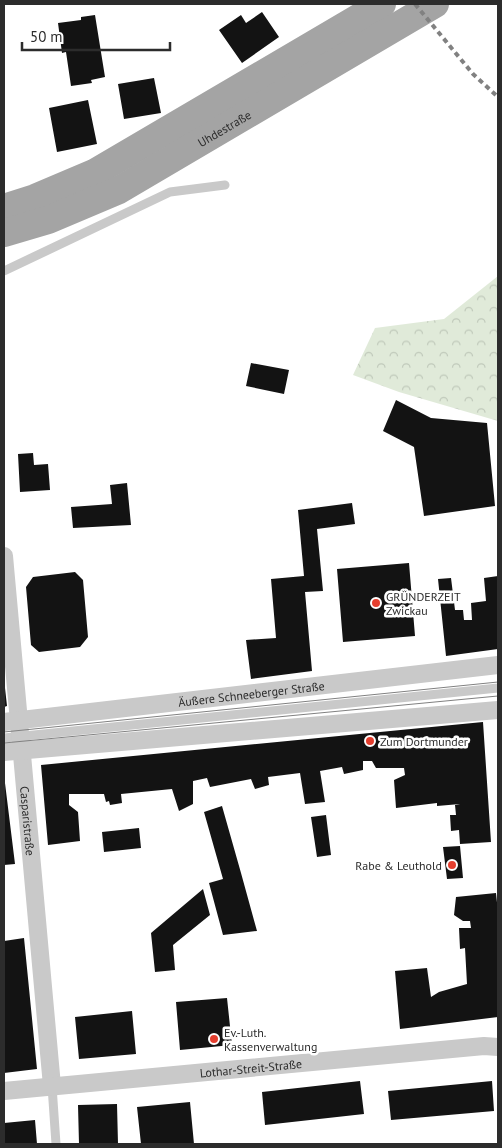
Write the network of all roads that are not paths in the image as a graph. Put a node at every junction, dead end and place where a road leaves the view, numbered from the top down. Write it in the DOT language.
graph roads {
  1 [pos="382,4"];
  2 [pos="435,4"];
  3 [pos="225,185"];
  4 [pos="4,208"];
  5 [pos="4,233"];
  6 [pos="4,271"];
  7 [pos="4,556"];
  8 [pos="498,665"];
  9 [pos="498,688"];
  10 [pos="498,710"];
  11 [pos="14,734"];
  12 [pos="4,752"];
  13 [pos="498,1047"];
  14 [pos="52,1086"];
  15 [pos="4,1090"];
  16 [pos="56,1144"];
  1 -- 4 [label="main road"];
  2 -- 5 [label="main road, Uhdestraße"];
  3 -- 6 [label="lane"];
  7 -- 11 [label="street, Casparistraße"];
  8 -- 11 [label="street, Äußere Schneeberger Straße"];
  9 -- 11 [label="lane, Äußere Schneeberger Straße"];
  10 -- 11 [label="street, Äußere Schneeberger Straße"];
  11 -- 12 [label="street, Äußere Schneeberger Straße"];
  11 -- 14 [label="street, Casparistraße"];
  13 -- 14 [label="street, Lothar-Streit-Straße"];
  14 -- 15 [label="street, Lothar-Streit-Straße"];
  14 -- 16 [label="lane"];
}
